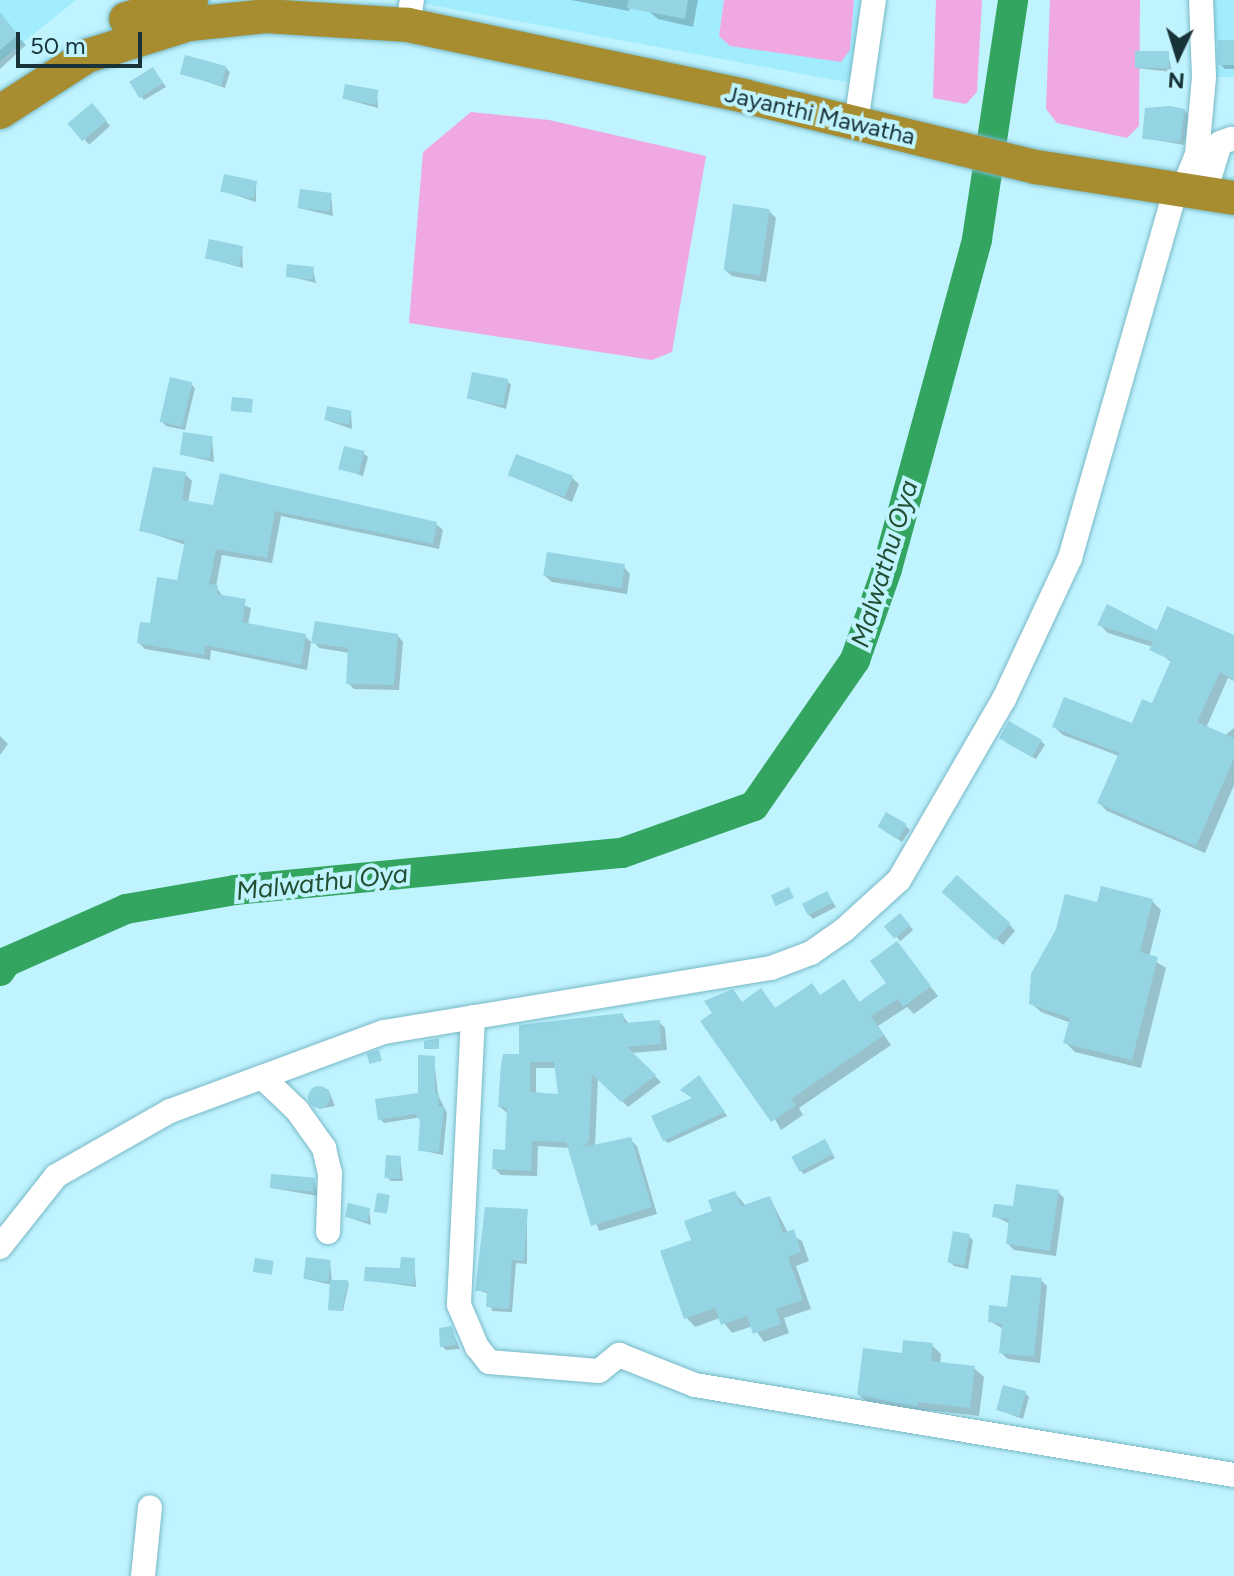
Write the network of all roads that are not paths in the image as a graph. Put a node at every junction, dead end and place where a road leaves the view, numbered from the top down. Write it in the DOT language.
graph roads {
  1 [pos="191,0"];
  2 [pos="326,0"];
  3 [pos="874,0"];
  4 [pos="1201,0"];
  5 [pos="410,12"];
  6 [pos="0,87"];
  7 [pos="0,112"];
  8 [pos="865,125"];
  9 [pos="1231,139"];
  10 [pos="1208,184"];
  11 [pos="473,1017"];
  12 [pos="262,1077"];
  13 [pos="328,1232"];
  14 [pos="0,1247"];
  15 [pos="1234,1475"];
  16 [pos="150,1507"];
  17 [pos="143,1576"];
  1 -- 6 [label="highway"];
  2 -- 5 [label="highway, Jayanthi Mawatha"];
  3 -- 8 [label="street"];
  4 -- 10 [label="street"];
  5 -- 7 [label="highway, Jayanthi Mawatha"];
  5 -- 8 [label="highway, Jayanthi Mawatha"];
  8 -- 10 [label="highway, Jayanthi Mawatha"];
  9 -- 10 [label="street"];
  10 -- 11 [label="street"];
  11 -- 12 [label="street"];
  11 -- 15 [label="street"];
  12 -- 13 [label="street"];
  12 -- 14 [label="street"];
  16 -- 17 [label="street"];
}
